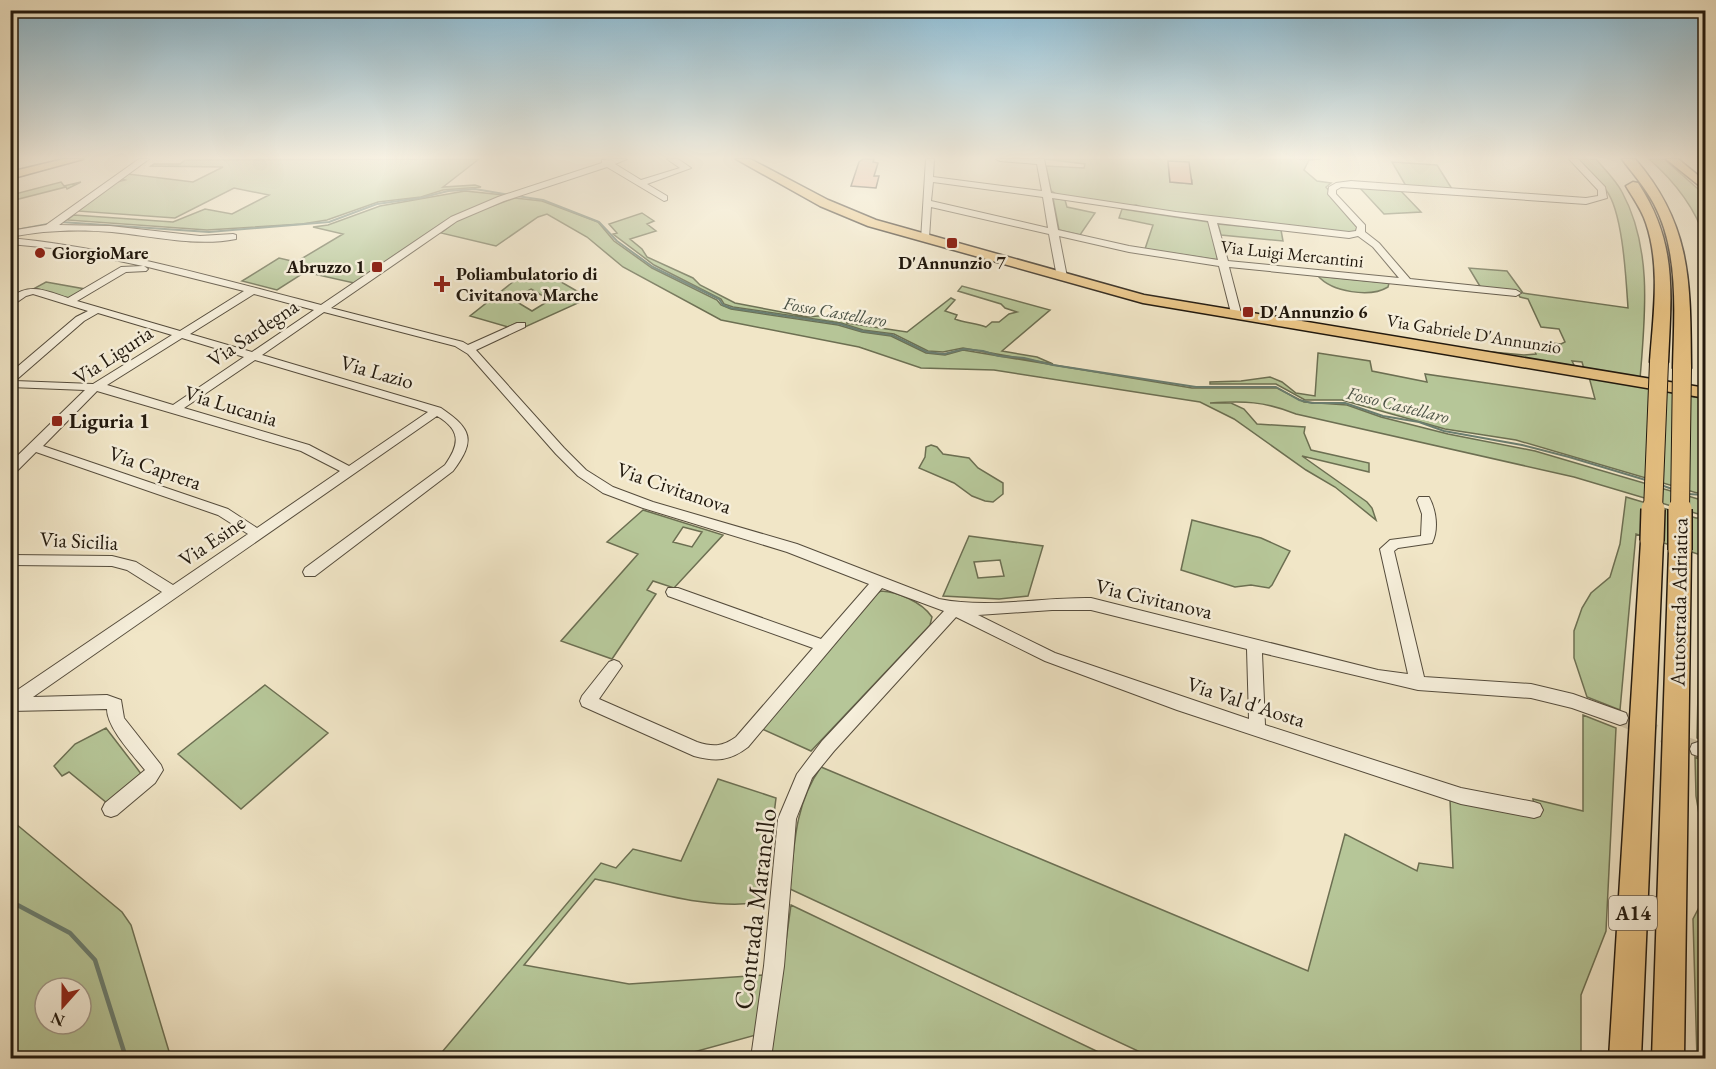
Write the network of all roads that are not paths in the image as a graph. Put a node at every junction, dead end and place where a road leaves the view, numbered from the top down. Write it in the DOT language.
graph roads {
  1 [pos="77,209"];
  2 [pos="474,209"];
  3 [pos="837,209"];
  4 [pos="926,209"];
  5 [pos="953,209"];
  6 [pos="1050,209"];
  7 [pos="1142,209"];
  8 [pos="1346,209"];
  9 [pos="1646,209"];
  10 [pos="1664,209"];
  11 [pos="1212,219"];
  12 [pos="47,227"];
  13 [pos="1054,232"];
  14 [pos="1360,233"];
  15 [pos="10,234"];
  16 [pos="233,237"];
  17 [pos="924,238"];
  18 [pos="15,242"];
  19 [pos="1223,264"];
  20 [pos="157,269"];
  21 [pos="1062,277"];
  22 [pos="1407,282"];
  23 [pos="253,290"];
  24 [pos="1516,293"];
  25 [pos="68,302"];
  26 [pos="10,304"];
  27 [pos="323,309"];
  28 [pos="97,310"];
  29 [pos="1236,313"];
  30 [pos="521,325"];
  31 [pos="180,334"];
  32 [pos="469,349"];
  33 [pos="253,356"];
  34 [pos="10,379"];
  35 [pos="10,384"];
  36 [pos="96,386"];
  37 [pos="1706,393"];
  38 [pos="175,409"];
  39 [pos="437,411"];
  40 [pos="34,447"];
  41 [pos="10,471"];
  42 [pos="351,472"];
  43 [pos="1424,500"];
  44 [pos="259,535"];
  45 [pos="10,560"];
  46 [pos="310,572"];
  47 [pos="879,582"];
  48 [pos="174,592"];
  49 [pos="673,592"];
  50 [pos="955,609"];
  51 [pos="1254,644"];
  52 [pos="824,646"];
  53 [pos="614,666"];
  54 [pos="1418,684"];
  55 [pos="10,704"];
  56 [pos="1620,718"];
  57 [pos="1257,730"];
  58 [pos="111,808"];
  59 [pos="1534,810"];
  60 [pos="761,1059"];
  61 [pos="1625,1059"];
  62 [pos="1668,1059"];
  1 -- 12 [label="street"];
  2 -- 27 [label="street, Via Sardegna"];
  3 -- 17 [label="main road, Via Gabriele D'Annunzio"];
  4 -- 17 [label="street"];
  5 -- 13 [label="street, Via Luigi Mercantini"];
  6 -- 13 [label="street"];
  7 -- 11 [label="street"];
  8 -- 14 [label="street"];
  9 -- 61 [label="highway, Autostrada Adriatica / A14, bridge"];
  10 -- 62 [label="highway, Autostrada Adriatica / A14, bridge"];
  11 -- 14 [label="street"];
  11 -- 19 [label="street"];
  12 -- 15 [label="street"];
  12 -- 16 [label="street"];
  12 -- 18 [label="street"];
  13 -- 19 [label="street, Via Luigi Mercantini"];
  13 -- 21 [label="street"];
  14 -- 22 [label="street"];
  17 -- 21 [label="main road, Via Gabriele D'Annunzio"];
  18 -- 20 [label="street"];
  19 -- 22 [label="street, Via Luigi Mercantini"];
  19 -- 29 [label="street"];
  20 -- 23 [label="street, Via Civitanova"];
  20 -- 25 [label="street"];
  21 -- 29 [label="main road, Via Gabriele D'Annunzio"];
  22 -- 24 [label="street, Via Luigi Mercantini"];
  23 -- 27 [label="street, Via Civitanova"];
  23 -- 31 [label="street, Via Liguria"];
  25 -- 26 [label="street, Via Lazio"];
  25 -- 28 [label="street, Via Lazio"];
  27 -- 32 [label="street, Via Civitanova"];
  27 -- 33 [label="street, Via Sardegna"];
  28 -- 31 [label="street, Via Lazio"];
  28 -- 34 [label="street"];
  29 -- 37 [label="main road, Via Gabriele D'Annunzio"];
  30 -- 32 [label="street"];
  31 -- 33 [label="street, Via Lazio"];
  31 -- 36 [label="street, Via Liguria"];
  32 -- 47 [label="street, Via Civitanova"];
  33 -- 38 [label="street, Via Sardegna"];
  33 -- 39 [label="street, Via Lazio"];
  35 -- 36 [label="street, Via Lucania"];
  36 -- 38 [label="street, Via Lucania"];
  36 -- 40 [label="street, Via Liguria"];
  38 -- 42 [label="street, Via Lucania"];
  39 -- 42 [label="street, Via Esine"];
  39 -- 46 [label="street, Via Lazio"];
  40 -- 41 [label="street, Via Liguria"];
  40 -- 44 [label="street, Via Caprera"];
  42 -- 44 [label="street, Via Esine"];
  43 -- 54 [label="street"];
  44 -- 48 [label="street, Via Esine"];
  45 -- 48 [label="street, Via Sicilia"];
  47 -- 50 [label="street, Via Civitanova"];
  47 -- 52 [label="street"];
  48 -- 55 [label="street, Via Esine"];
  49 -- 52 [label="street"];
  50 -- 51 [label="street, Via Civitanova"];
  50 -- 57 [label="street, Via Val d'Aosta"];
  50 -- 60 [label="street, Contrada Maranello"];
  51 -- 54 [label="street, Via Civitanova"];
  51 -- 57 [label="street"];
  52 -- 53 [label="street"];
  54 -- 56 [label="street, Via Civitanova"];
  55 -- 58 [label="street"];
  57 -- 59 [label="street, Via Val d'Aosta"];
}
